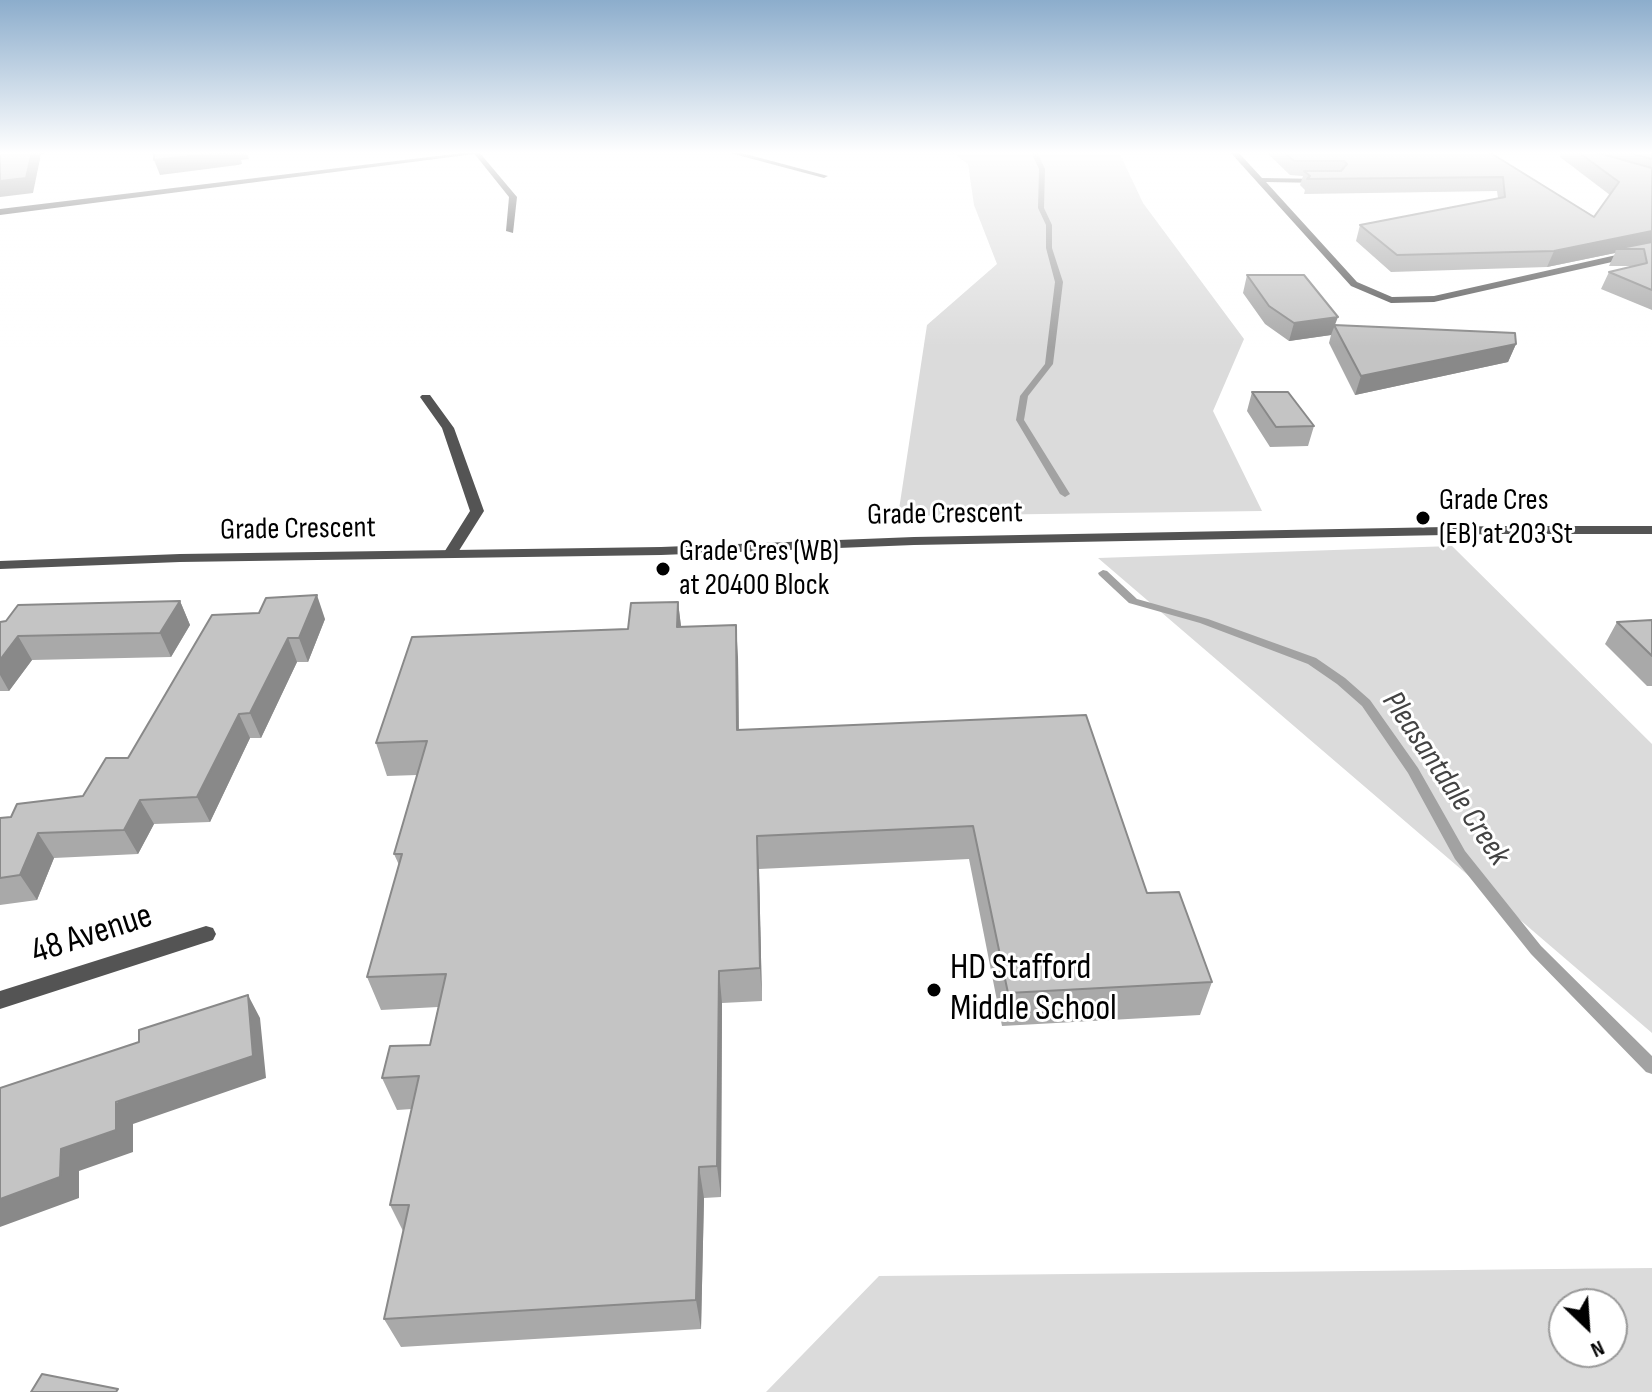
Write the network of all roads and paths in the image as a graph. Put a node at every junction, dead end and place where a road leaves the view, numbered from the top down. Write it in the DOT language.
graph roads {
  1 [pos="511,217"];
  2 [pos="1294,217"];
  3 [pos="510,231"];
  4 [pos="1652,250"];
  5 [pos="1391,300"];
  6 [pos="1380,312"];
  7 [pos="426,397"];
  8 [pos="1652,530"];
  9 [pos="450,554"];
  10 [pos="0,565"];
  11 [pos="206,934"];
  12 [pos="0,1000"];
  1 -- 3 [label="street"];
  2 -- 5 [label="street"];
  4 -- 5 [label="street"];
  5 -- 6 [label="street"];
  7 -- 9 [label="street"];
  8 -- 9 [label="street, Grade Crescent"];
  9 -- 10 [label="street, Grade Crescent"];
  11 -- 12 [label="street, 48 Avenue"];
}
